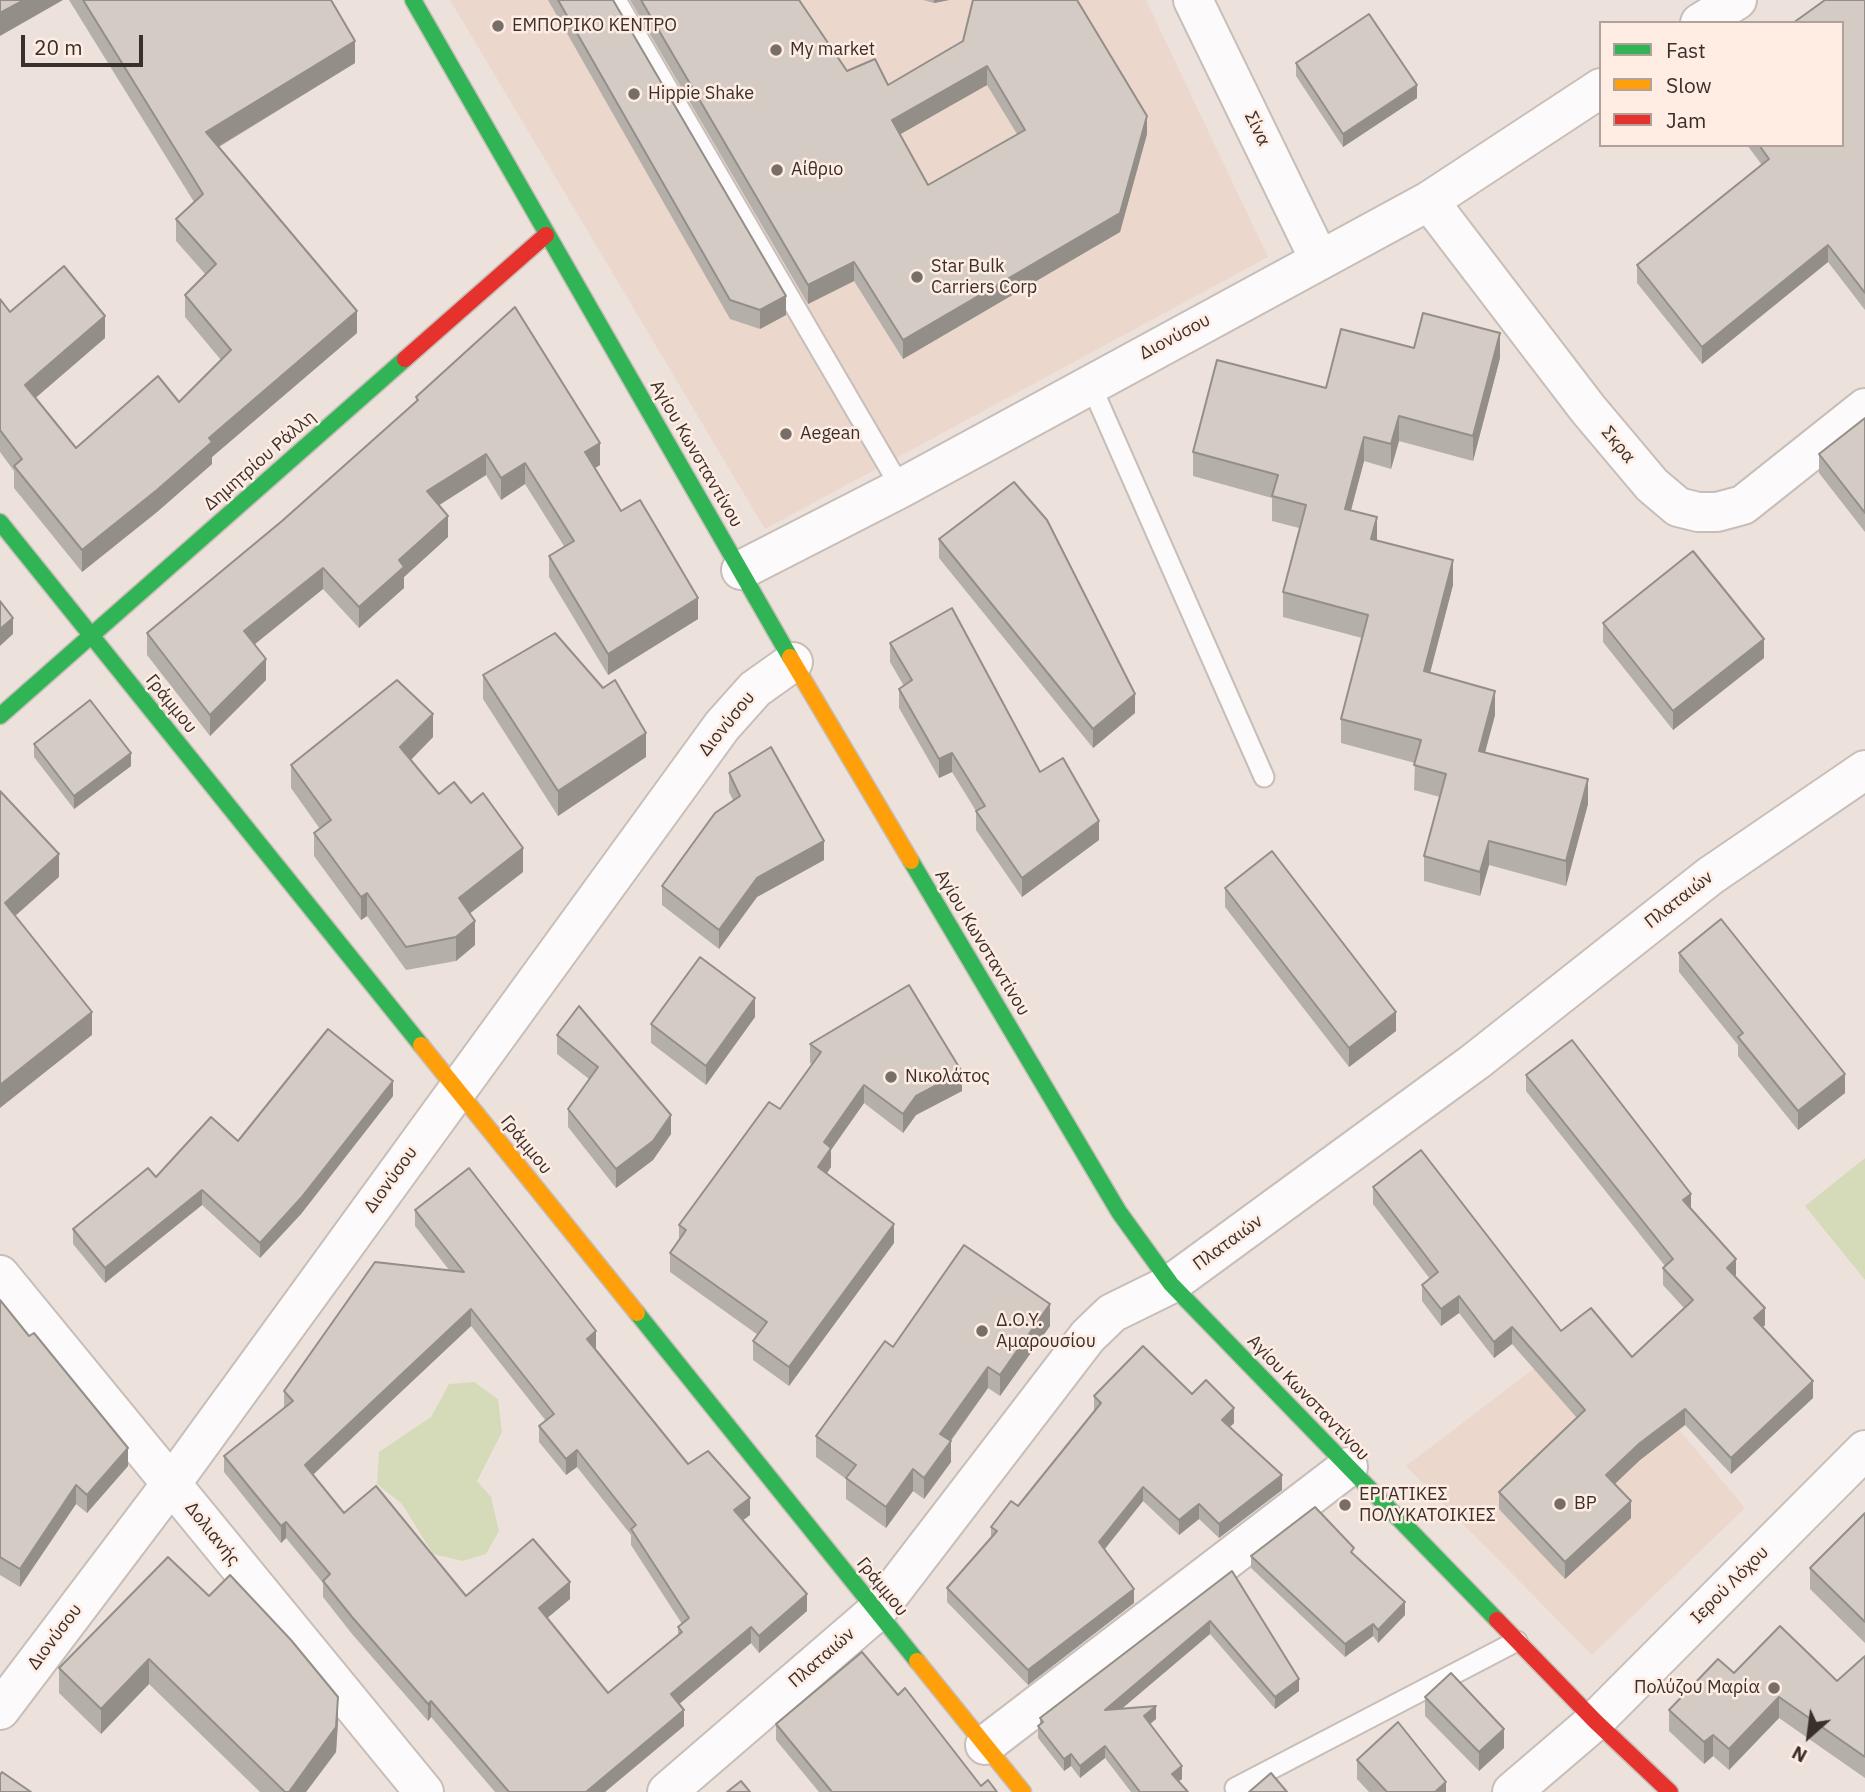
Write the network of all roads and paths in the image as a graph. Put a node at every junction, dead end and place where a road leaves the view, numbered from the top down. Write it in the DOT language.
graph roads {
  1 [pos="413,0"];
  2 [pos="616,0"];
  3 [pos="1193,0"];
  4 [pos="1737,0"];
  5 [pos="1703,21"];
  6 [pos="1599,89"];
  7 [pos="1429,201"];
  8 [pos="546,235"];
  9 [pos="1319,259"];
  10 [pos="1090,383"];
  11 [pos="1865,408"];
  12 [pos="901,488"];
  13 [pos="0,522"];
  14 [pos="741,570"];
  15 [pos="91,636"];
  16 [pos="793,662"];
  17 [pos="0,716"];
  18 [pos="1865,770"];
  19 [pos="1264,777"];
  20 [pos="456,1089"];
  21 [pos="0,1275"];
  22 [pos="1171,1284"];
  23 [pos="1865,1450"];
  24 [pos="1348,1467"];
  25 [pos="171,1484"];
  26 [pos="877,1611"];
  27 [pos="1517,1641"];
  28 [pos="0,1710"];
  29 [pos="1595,1721"];
  30 [pos="985,1745"];
  31 [pos="415,1788"];
  32 [pos="1235,1788"];
  33 [pos="667,1792"];
  34 [pos="1023,1792"];
  35 [pos="1512,1792"];
  36 [pos="1670,1792"];
  1 -- 8 [label="street, Αγίου Κωνσταντίνου"];
  2 -- 12 [label="lane"];
  3 -- 9 [label="street, Σίνα"];
  4 -- 5 [label="street"];
  6 -- 7 [label="street, Διονύσου"];
  7 -- 9 [label="street, Διονύσου"];
  7 -- 11 [label="street, Σκρα"];
  8 -- 14 [label="street, Αγίου Κωνσταντίνου"];
  8 -- 15 [label="street, Δημητρίου Ράλλη"];
  9 -- 10 [label="street, Διονύσου"];
  10 -- 12 [label="street, Διονύσου"];
  10 -- 19 [label="lane"];
  12 -- 14 [label="street, Διονύσου"];
  13 -- 15 [label="street, Γράμμου"];
  14 -- 16 [label="street, Αγίου Κωνσταντίνου"];
  15 -- 17 [label="street, Δημητρίου Ράλλη"];
  15 -- 20 [label="street, Γράμμου"];
  16 -- 20 [label="street, Διονύσου"];
  16 -- 22 [label="street, Αγίου Κωνσταντίνου"];
  18 -- 22 [label="street, Πλαταιών"];
  20 -- 25 [label="street, Διονύσου"];
  20 -- 26 [label="street, Γράμμου"];
  21 -- 25 [label="street, Δολιανής"];
  22 -- 24 [label="street, Αγίου Κωνσταντίνου"];
  22 -- 26 [label="street, Πλαταιών"];
  23 -- 29 [label="street, Ιερού Λόχου"];
  24 -- 27 [label="street, Αγίου Κωνσταντίνου"];
  24 -- 30 [label="street"];
  25 -- 28 [label="street, Διονύσου"];
  25 -- 31 [label="street, Δολιανής"];
  26 -- 30 [label="street, Γράμμου"];
  26 -- 33 [label="street, Πλαταιών"];
  27 -- 29 [label="street, Αγίου Κωνσταντίνου"];
  27 -- 32 [label="lane"];
  29 -- 35 [label="street, Ιερού Λόχου"];
  29 -- 36 [label="street, Αγίου Κωνσταντίνου"];
  30 -- 34 [label="street, Γράμμου"];
}
